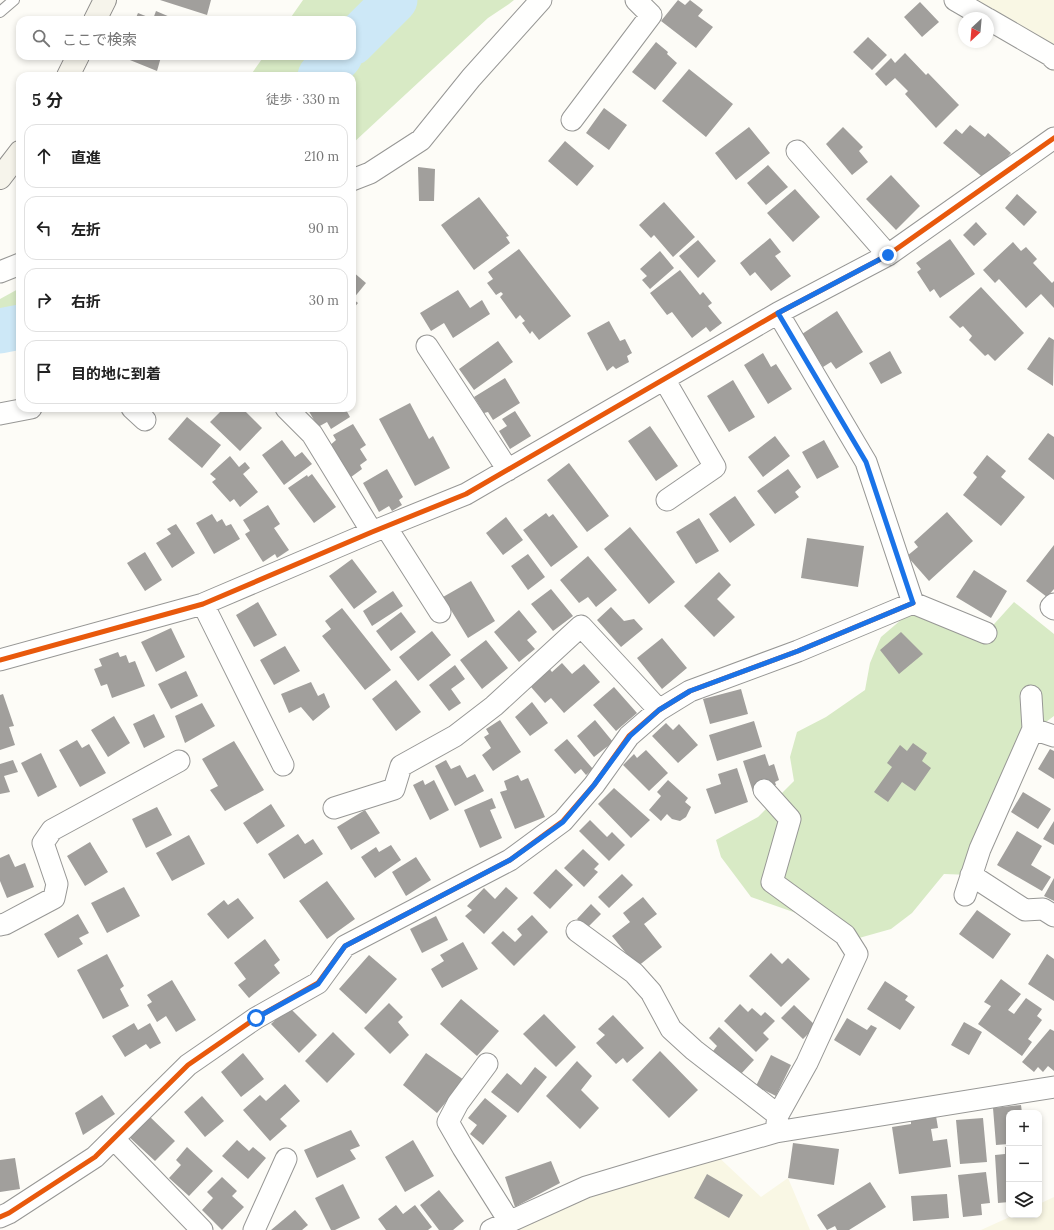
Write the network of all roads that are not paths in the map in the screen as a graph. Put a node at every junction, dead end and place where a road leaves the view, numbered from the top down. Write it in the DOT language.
graph roads {
  1 [pos="14,0"];
  2 [pos="105,0"];
  3 [pos="541,0"];
  4 [pos="636,0"];
  5 [pos="955,0"];
  6 [pos="0,12"];
  7 [pos="975,12"];
  8 [pos="97,16"];
  9 [pos="994,23"];
  10 [pos="1054,59"];
  11 [pos="76,60"];
  12 [pos="70,72"];
  13 [pos="572,120"];
  14 [pos="1054,138"];
  15 [pos="797,151"];
  16 [pos="16,157"];
  17 [pos="0,178"];
  18 [pos="356,178"];
  19 [pos="888,255"];
  20 [pos="16,266"];
  21 [pos="0,272"];
  22 [pos="778,313"];
  23 [pos="427,346"];
  24 [pos="664,379"];
  25 [pos="16,411"];
  26 [pos="290,412"];
  27 [pos="0,414"];
  28 [pos="508,470"];
  29 [pos="667,500"];
  30 [pos="379,530"];
  31 [pos="913,603"];
  32 [pos="203,604"];
  33 [pos="1054,604"];
  34 [pos="1054,609"];
  35 [pos="440,612"];
  36 [pos="986,634"];
  37 [pos="0,660"];
  38 [pos="1031,696"];
  39 [pos="659,710"];
  40 [pos="1032,728"];
  41 [pos="1054,736"];
  42 [pos="179,761"];
  43 [pos="283,765"];
  44 [pos="764,790"];
  45 [pos="334,808"];
  46 [pos="971,874"];
  47 [pos="965,895"];
  48 [pos="1054,916"];
  49 [pos="0,925"];
  50 [pos="577,931"];
  51 [pos="487,1064"];
  52 [pos="1054,1087"];
  53 [pos="777,1123"];
  54 [pos="114,1139"];
  55 [pos="286,1159"];
  56 [pos="0,1217"];
  57 [pos="500,1226"];
  58 [pos="202,1230"];
  59 [pos="254,1230"];
  1 -- 6 [label="lane"];
  2 -- 8 [label="street"];
  3 -- 18 [label="street"];
  4 -- 13 [label="street"];
  5 -- 7 [label="street"];
  9 -- 10 [label="street"];
  11 -- 12 [label="street"];
  14 -- 19 [label="street"];
  15 -- 19 [label="street"];
  16 -- 17 [label="street"];
  19 -- 22 [label="street"];
  20 -- 21 [label="street"];
  22 -- 24 [label="street"];
  22 -- 31 [label="street"];
  23 -- 28 [label="street"];
  24 -- 28 [label="street"];
  24 -- 29 [label="street"];
  25 -- 27 [label="street"];
  26 -- 30 [label="street"];
  28 -- 30 [label="street"];
  30 -- 32 [label="street"];
  30 -- 35 [label="street"];
  31 -- 36 [label="street"];
  31 -- 39 [label="street"];
  32 -- 37 [label="street"];
  32 -- 43 [label="street"];
  33 -- 34 [label="street"];
  38 -- 40 [label="street"];
  39 -- 45 [label="street"];
  39 -- 54 [label="street"];
  40 -- 41 [label="street"];
  40 -- 46 [label="street"];
  42 -- 49 [label="street"];
  44 -- 53 [label="street"];
  46 -- 47 [label="street"];
  46 -- 48 [label="street"];
  50 -- 53 [label="street"];
  51 -- 57 [label="street"];
  52 -- 53 [label="street"];
  53 -- 57 [label="street"];
  54 -- 56 [label="street"];
  54 -- 58 [label="street"];
  55 -- 59 [label="street"];
}
